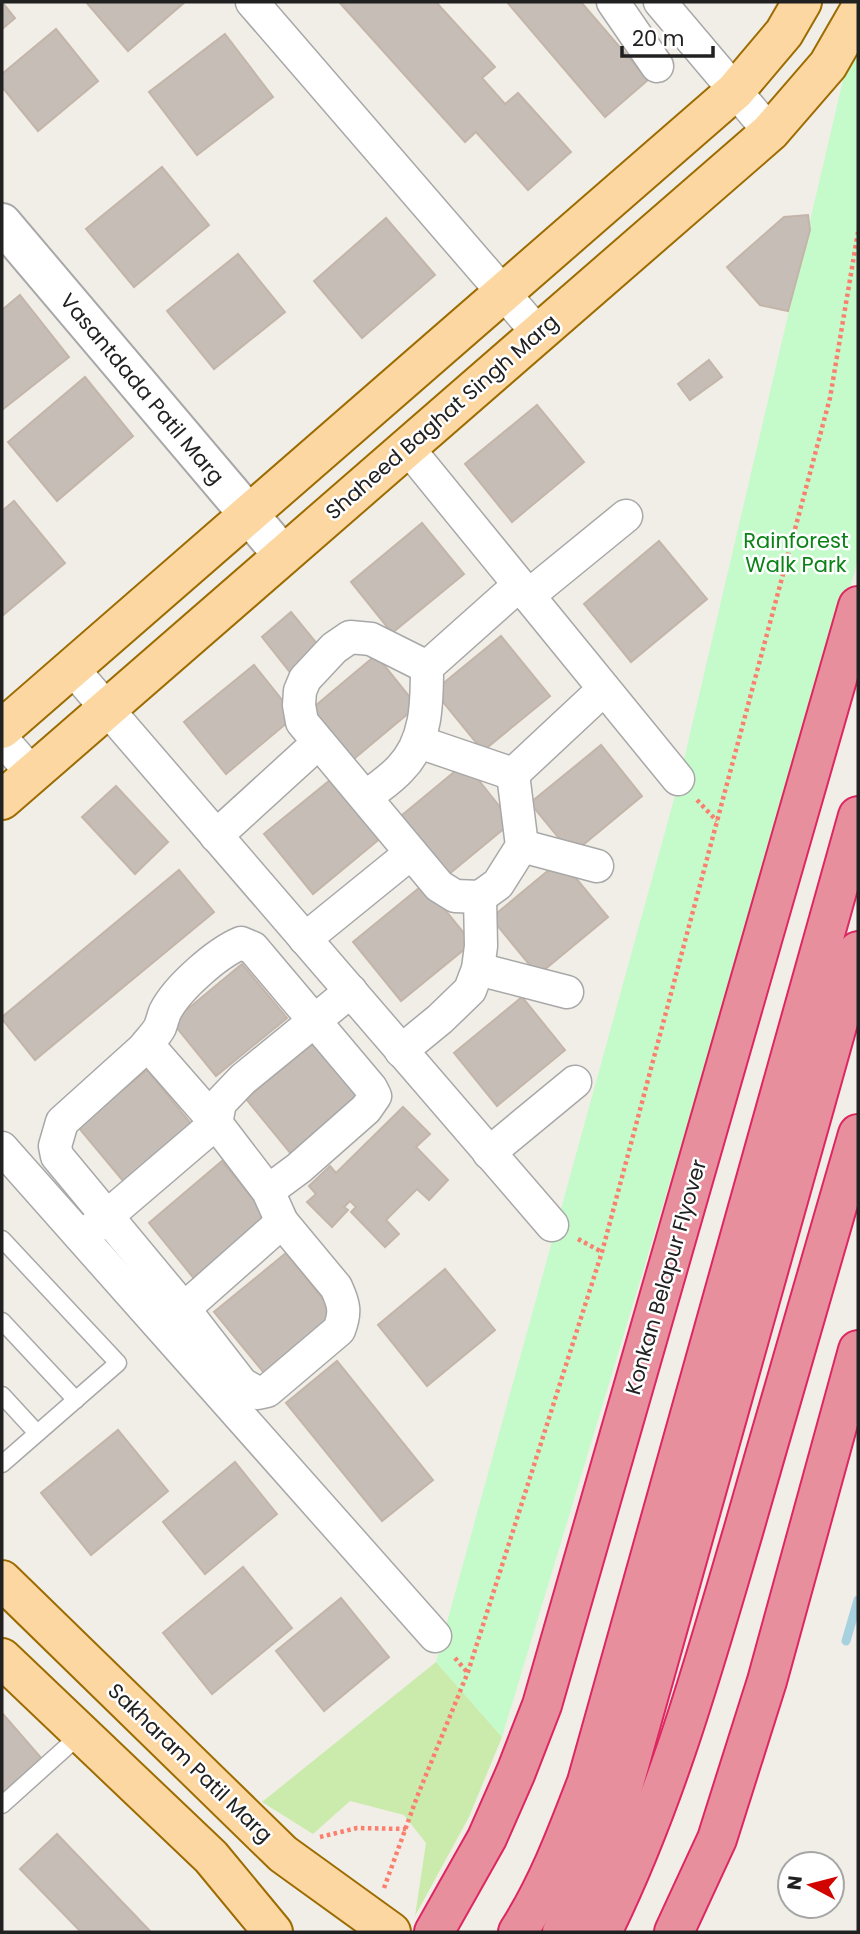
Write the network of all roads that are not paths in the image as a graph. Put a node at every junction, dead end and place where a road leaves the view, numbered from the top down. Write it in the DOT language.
graph roads {
  1 [pos="252,2"];
  2 [pos="613,2"];
  3 [pos="660,2"];
  4 [pos="802,2"];
  5 [pos="858,13"];
  6 [pos="657,66"];
  7 [pos="735,91"];
  8 [pos="770,132"];
  9 [pos="2,223"];
  10 [pos="503,292"];
  11 [pos="538,333"];
  12 [pos="407,447"];
  13 [pos="248,514"];
  14 [pos="626,516"];
  15 [pos="283,555"];
  16 [pos="524,591"];
  17 [pos="858,606"];
  18 [pos="71,667"];
  19 [pos="427,667"];
  20 [pos="604,689"];
  21 [pos="106,708"];
  22 [pos="2,729"];
  23 [pos="2,739"];
  24 [pos="419,742"];
  25 [pos="318,743"];
  26 [pos="32,773"];
  27 [pos="513,774"];
  28 [pos="678,779"];
  29 [pos="366,797"];
  30 [pos="2,800"];
  31 [pos="858,816"];
  32 [pos="216,836"];
  33 [pos="523,846"];
  34 [pos="411,853"];
  35 [pos="597,866"];
  36 [pos="480,898"];
  37 [pos="305,939"];
  38 [pos="858,951"];
  39 [pos="478,969"];
  40 [pos="351,991"];
  41 [pos="567,992"];
  42 [pos="314,1021"];
  43 [pos="147,1044"];
  44 [pos="401,1051"];
  45 [pos="575,1082"];
  46 [pos="216,1123"];
  47 [pos="858,1134"];
  48 [pos="2,1148"];
  49 [pos="489,1153"];
  50 [pos="268,1191"];
  51 [pos="107,1216"];
  52 [pos="282,1222"];
  53 [pos="552,1226"];
  54 [pos="82,1237"];
  55 [pos="2,1239"];
  56 [pos="173,1318"];
  57 [pos="2,1321"];
  58 [pos="858,1350"];
  59 [pos="2,1395"];
  60 [pos="76,1400"];
  61 [pos="37,1433"];
  62 [pos="2,1464"];
  63 [pos="2,1580"];
  64 [pos="435,1636"];
  65 [pos="2,1658"];
  66 [pos="81,1734"];
  67 [pos="2,1805"];
  68 [pos="299,1847"];
  69 [pos="244,1896"];
  70 [pos="580,1926"];
  71 [pos="273,1932"];
  72 [pos="391,1932"];
  73 [pos="434,1932"];
  74 [pos="518,1932"];
  75 [pos="674,1932"];
  1 -- 10 [label="street"];
  2 -- 6 [label="street"];
  3 -- 7 [label="street"];
  4 -- 7 [label="main road"];
  5 -- 8 [label="main road, Shaheed Baghat Singh Marg"];
  7 -- 8 [label="street"];
  7 -- 10 [label="main road"];
  8 -- 11 [label="main road, Shaheed Baghat Singh Marg"];
  9 -- 13 [label="street, Vasantdada Patil Marg"];
  10 -- 11 [label="street"];
  10 -- 13 [label="main road"];
  11 -- 12 [label="main road, Shaheed Baghat Singh Marg"];
  12 -- 15 [label="main road, Shaheed Baghat Singh Marg"];
  12 -- 16 [label="street"];
  13 -- 15 [label="street, Vasantdada Patil Marg"];
  13 -- 18 [label="main road"];
  14 -- 16 [label="street"];
  15 -- 21 [label="main road, Shaheed Baghat Singh Marg"];
  16 -- 19 [label="street"];
  16 -- 20 [label="street"];
  17 -- 73 [label="highway, Konkan Belapur Flyover"];
  18 -- 21 [label="street"];
  18 -- 22 [label="main road"];
  19 -- 24 [label="street"];
  19 -- 25 [label="street"];
  20 -- 27 [label="street"];
  20 -- 28 [label="street"];
  21 -- 26 [label="main road, Shaheed Baghat Singh Marg"];
  21 -- 32 [label="street"];
  23 -- 26 [label="street"];
  24 -- 27 [label="street"];
  24 -- 29 [label="street"];
  25 -- 29 [label="street"];
  25 -- 32 [label="street"];
  26 -- 30 [label="main road, Shaheed Baghat Singh Marg"];
  27 -- 33 [label="street"];
  29 -- 34 [label="street"];
  31 -- 74 [label="highway"];
  32 -- 37 [label="street"];
  33 -- 35 [label="street"];
  33 -- 36 [label="street"];
  34 -- 36 [label="street"];
  34 -- 37 [label="street"];
  36 -- 39 [label="street"];
  37 -- 40 [label="street"];
  38 -- 70 [label="highway"];
  39 -- 41 [label="street"];
  39 -- 44 [label="street"];
  40 -- 42 [label="street"];
  40 -- 44 [label="street"];
  42 -- 43 [label="street"];
  42 -- 46 [label="street"];
  42 -- 50 [label="street"];
  43 -- 46 [label="street"];
  43 -- 51 [label="street"];
  44 -- 49 [label="street"];
  45 -- 49 [label="street"];
  46 -- 50 [label="street"];
  46 -- 51 [label="street"];
  47 -- 70 [label="highway"];
  48 -- 54 [label="street"];
  49 -- 53 [label="street"];
  50 -- 52 [label="street"];
  51 -- 54 [label="street"];
  51 -- 56 [label="street"];
  52 -- 56 [label="street"];
  52 -- 56 [label="street"];
  54 -- 56 [label="street"];
  55 -- 60 [label="lane"];
  56 -- 64 [label="street"];
  57 -- 60 [label="lane"];
  58 -- 75 [label="highway"];
  59 -- 61 [label="lane"];
  60 -- 61 [label="lane"];
  61 -- 62 [label="lane"];
  63 -- 68 [label="main road, Sakharam Patil Marg"];
  65 -- 66 [label="main road"];
  66 -- 67 [label="lane"];
  66 -- 69 [label="main road"];
  68 -- 69 [label="main road"];
  68 -- 72 [label="main road, Sakharam Patil Marg"];
  69 -- 71 [label="main road"];
}
